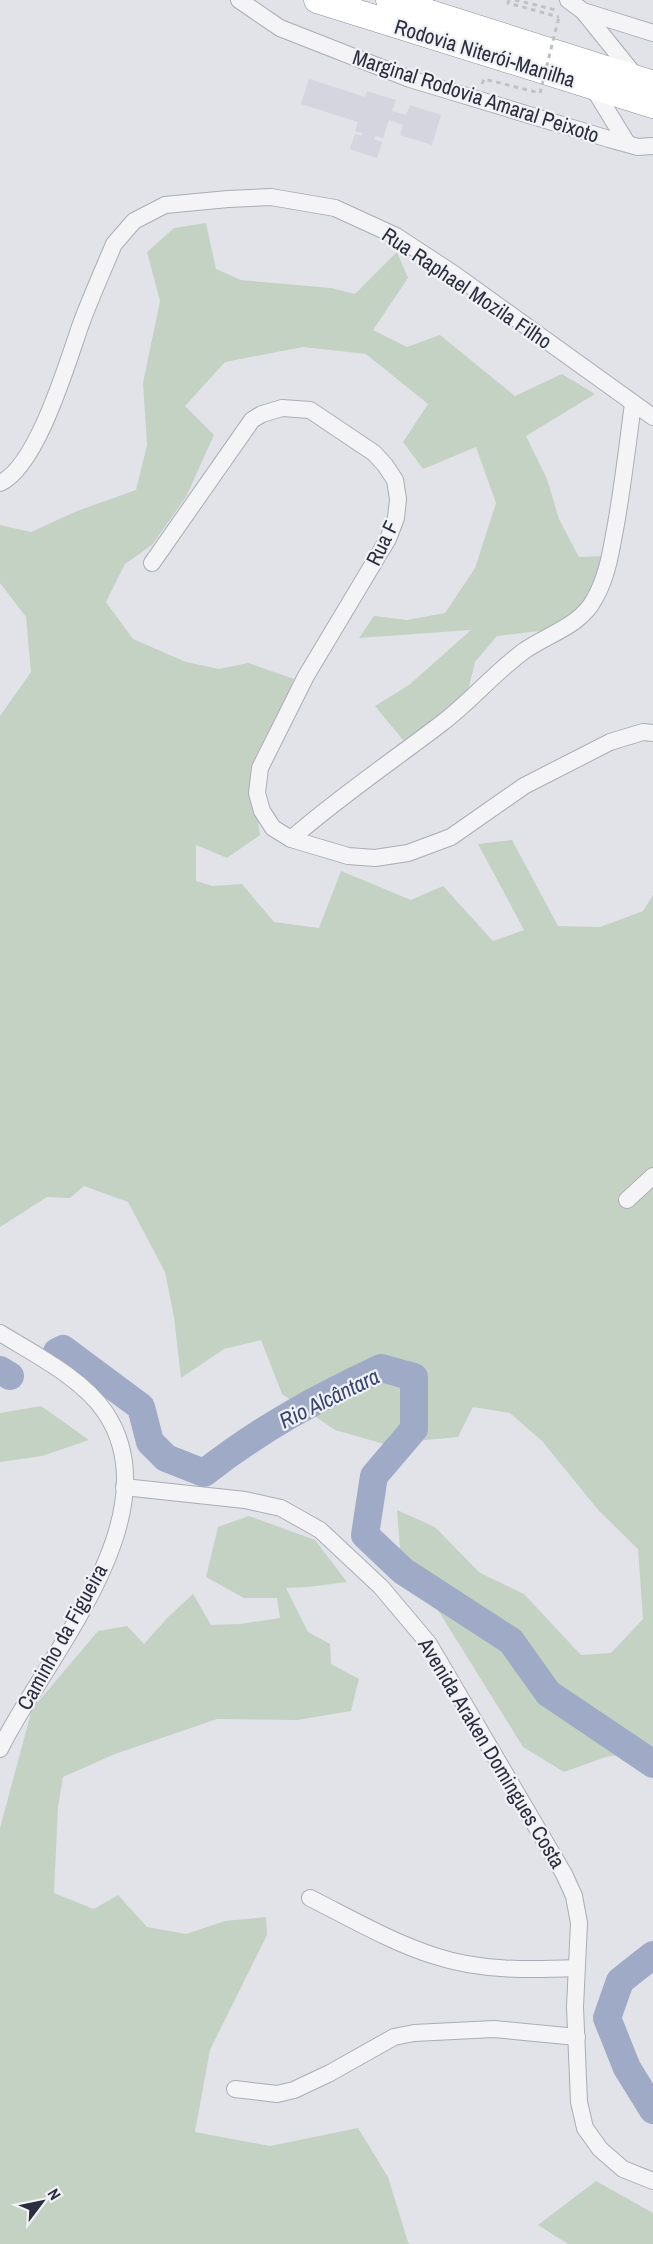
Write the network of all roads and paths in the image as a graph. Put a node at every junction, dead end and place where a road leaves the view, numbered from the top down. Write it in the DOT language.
graph roads {
  1 [pos="239,0"];
  2 [pos="317,0"];
  3 [pos="509,0"];
  4 [pos="515,0"];
  5 [pos="402,1"];
  6 [pos="563,3"];
  7 [pos="583,11"];
  8 [pos="653,33"];
  9 [pos="645,82"];
  10 [pos="592,86"];
  11 [pos="494,87"];
  12 [pos="653,105"];
  13 [pos="627,143"];
  14 [pos="653,146"];
  15 [pos="633,403"];
  16 [pos="653,417"];
  17 [pos="0,483"];
  18 [pos="152,563"];
  19 [pos="653,733"];
  20 [pos="291,839"];
  21 [pos="653,1176"];
  22 [pos="627,1200"];
  23 [pos="0,1333"];
  24 [pos="124,1487"];
  25 [pos="0,1749"];
  26 [pos="310,1898"];
  27 [pos="576,1968"];
  28 [pos="577,2037"];
  29 [pos="235,2089"];
  30 [pos="653,2181"];
  1 -- 13 [label="street, Marginal Rodovia Amaral Peixoto"];
  2 -- 10 [label="highway, Rodovia Niterói-Manilha"];
  3 -- 11 [label="path, bridge"];
  4 -- 6 [label="path"];
  5 -- 9 [label="highway, Rodovia Niterói-Manilha"];
  6 -- 7 [label="street"];
  7 -- 8 [label="street"];
  7 -- 9 [label="street"];
  10 -- 12 [label="highway, Rodovia Niterói-Manilha"];
  10 -- 13 [label="street"];
  13 -- 14 [label="street, Marginal Rodovia Amaral Peixoto"];
  15 -- 16 [label="street, Rua Raphael Mozila Filho"];
  15 -- 17 [label="street, Rua Raphael Mozila Filho"];
  15 -- 20 [label="street"];
  18 -- 20 [label="street, Rua F"];
  19 -- 20 [label="street, Rua F"];
  21 -- 22 [label="street"];
  23 -- 24 [label="street, Caminho da Figueira"];
  24 -- 25 [label="street, Caminho da Figueira"];
  24 -- 27 [label="street, Avenida Araken Domingues Costa"];
  26 -- 27 [label="street"];
  27 -- 28 [label="street, Avenida Araken Domingues Costa"];
  28 -- 29 [label="street"];
  28 -- 30 [label="street, Avenida Araken Domingues Costa"];
}
